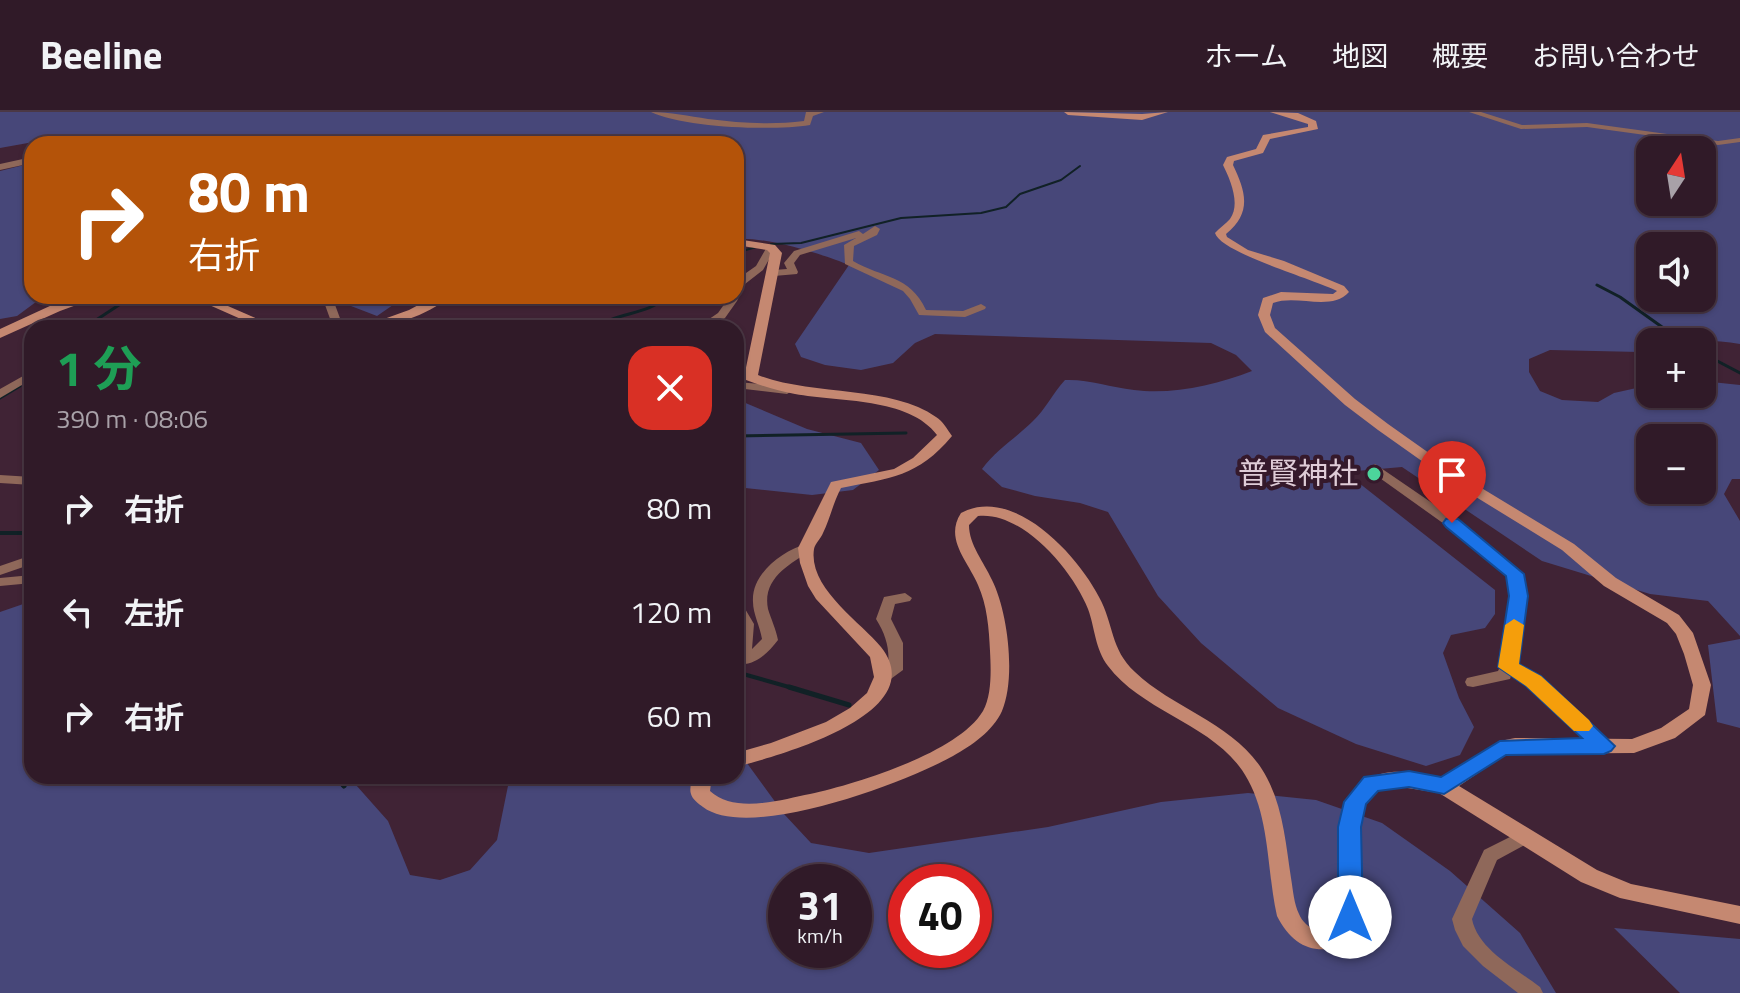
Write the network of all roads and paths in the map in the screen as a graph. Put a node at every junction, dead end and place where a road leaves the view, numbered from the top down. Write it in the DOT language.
graph roads {
  1 [pos="655,112"];
  2 [pos="820,112"];
  3 [pos="1068,112"];
  4 [pos="1164,112"];
  5 [pos="1274,112"];
  6 [pos="1473,112"];
  7 [pos="1740,140"];
  8 [pos="24,162"];
  9 [pos="0,167"];
  10 [pos="744,243"];
  11 [pos="771,247"];
  12 [pos="774,273"];
  13 [pos="744,280"];
  14 [pos="70,304"];
  15 [pos="214,304"];
  16 [pos="426,304"];
  17 [pos="730,304"];
  18 [pos="981,307"];
  19 [pos="28,320"];
  20 [pos="253,320"];
  21 [pos="389,320"];
  22 [pos="715,320"];
  23 [pos="24,322"];
  24 [pos="0,334"];
  25 [pos="24,379"];
  26 [pos="744,386"];
  27 [pos="787,390"];
  28 [pos="0,394"];
  29 [pos="1375,468"];
  30 [pos="0,479"];
  31 [pos="24,480"];
  32 [pos="806,548"];
  33 [pos="24,563"];
  34 [pos="0,571"];
  35 [pos="24,580"];
  36 [pos="0,582"];
  37 [pos="905,598"];
  38 [pos="744,620"];
  39 [pos="744,660"];
  40 [pos="744,660"];
  41 [pos="1508,667"];
  42 [pos="882,677"];
  43 [pos="1473,682"];
  44 [pos="1604,746"];
  45 [pos="744,758"];
  46 [pos="701,784"];
  47 [pos="1444,786"];
  48 [pos="1524,837"];
  49 [pos="1740,915"];
  50 [pos="1533,993"];
  1 -- 2 [label="street"];
  3 -- 4 [label="street"];
  5 -- 44 [label="street"];
  6 -- 7 [label="street"];
  8 -- 9 [label="street"];
  10 -- 11 [label="street"];
  11 -- 12 [label="street"];
  11 -- 13 [label="street"];
  12 -- 18 [label="street"];
  12 -- 27 [label="street"];
  14 -- 19 [label="street"];
  15 -- 20 [label="street"];
  16 -- 21 [label="street"];
  17 -- 22 [label="street"];
  23 -- 24 [label="street"];
  25 -- 28 [label="street"];
  26 -- 27 [label="street"];
  27 -- 32 [label="street"];
  29 -- 41 [label="street"];
  30 -- 31 [label="street"];
  32 -- 39 [label="street"];
  32 -- 42 [label="street"];
  33 -- 34 [label="street"];
  35 -- 36 [label="street"];
  37 -- 42 [label="street"];
  38 -- 40 [label="street"];
  41 -- 43 [label="street"];
  41 -- 44 [label="street"];
  42 -- 45 [label="street"];
  44 -- 47 [label="street"];
  46 -- 47 [label="street"];
  47 -- 48 [label="street"];
  48 -- 49 [label="street"];
  48 -- 50 [label="street"];
}
